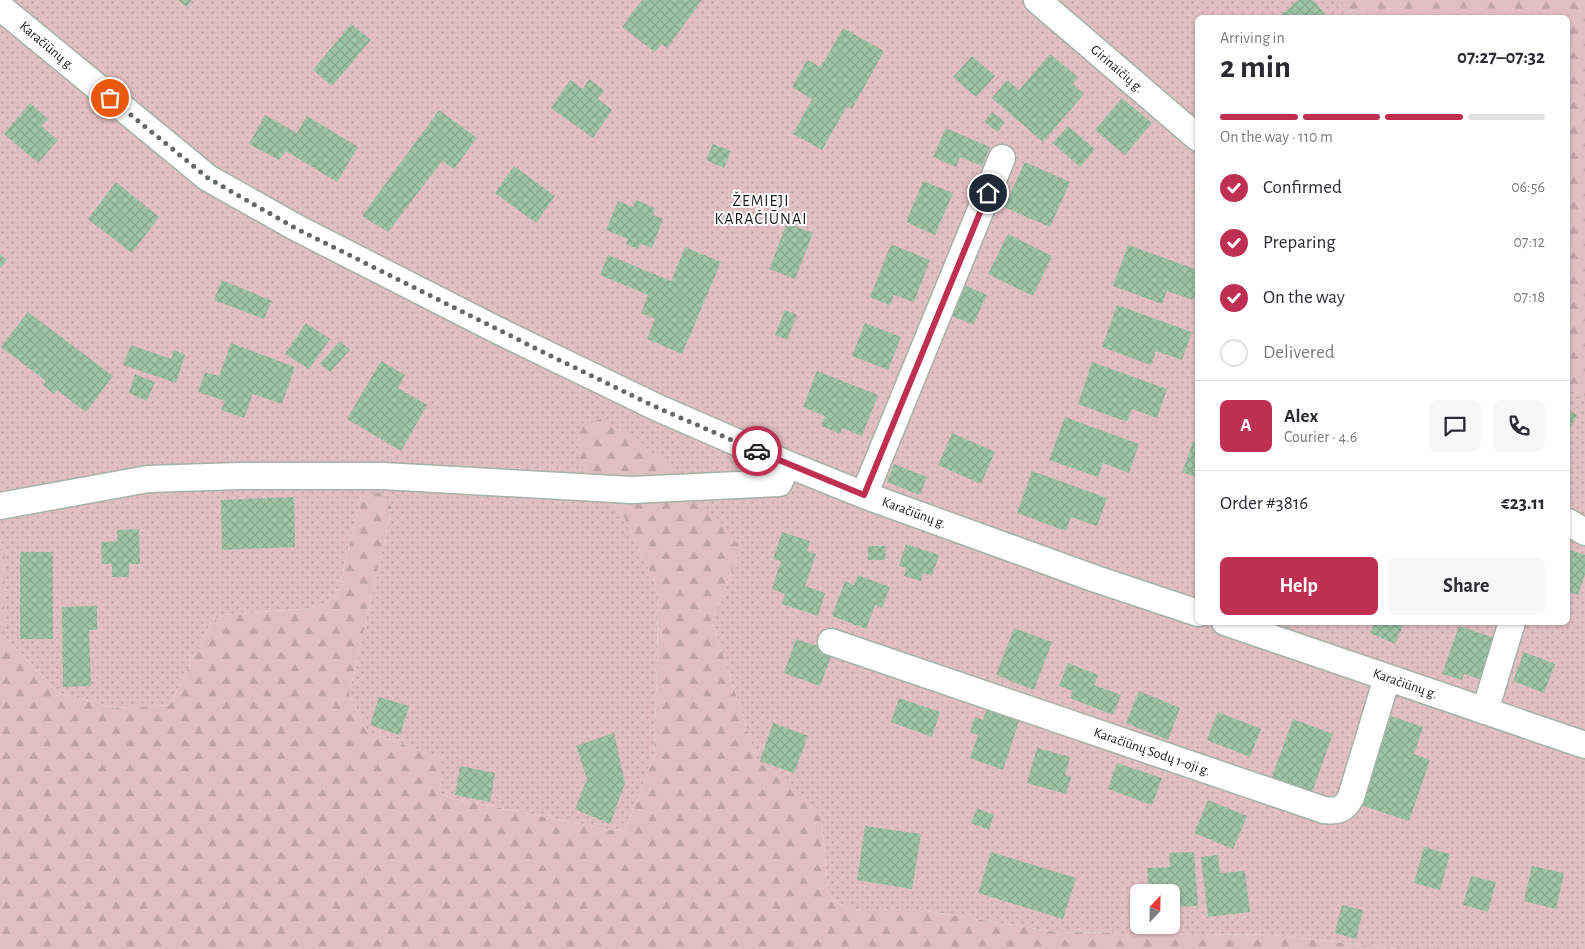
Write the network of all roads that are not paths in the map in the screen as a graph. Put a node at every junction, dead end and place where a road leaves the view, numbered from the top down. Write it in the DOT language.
graph roads {
  1 [pos="1037,0"];
  2 [pos="0,7"];
  3 [pos="1195,135"];
  4 [pos="1002,158"];
  5 [pos="787,464"];
  6 [pos="864,495"];
  7 [pos="0,506"];
  8 [pos="1570,523"];
  9 [pos="1585,532"];
  10 [pos="1195,612"];
  11 [pos="1234,625"];
  12 [pos="1511,625"];
  13 [pos="831,642"];
  14 [pos="1387,678"];
  15 [pos="1485,711"];
  16 [pos="1585,744"];
  1 -- 3 [label="street, Girinaičių g."];
  2 -- 5 [label="street, Karačiūnų g."];
  4 -- 6 [label="street"];
  5 -- 6 [label="street, Karačiūnų g."];
  5 -- 7 [label="street"];
  6 -- 10 [label="street, Karačiūnų g."];
  8 -- 9 [label="street"];
  11 -- 14 [label="street, Karačiūnų g."];
  12 -- 15 [label="street"];
  13 -- 14 [label="street, Karačiūnų Sodų 1-oji g."];
  14 -- 15 [label="street, Karačiūnų g."];
  15 -- 16 [label="street, Karačiūnų g."];
}
